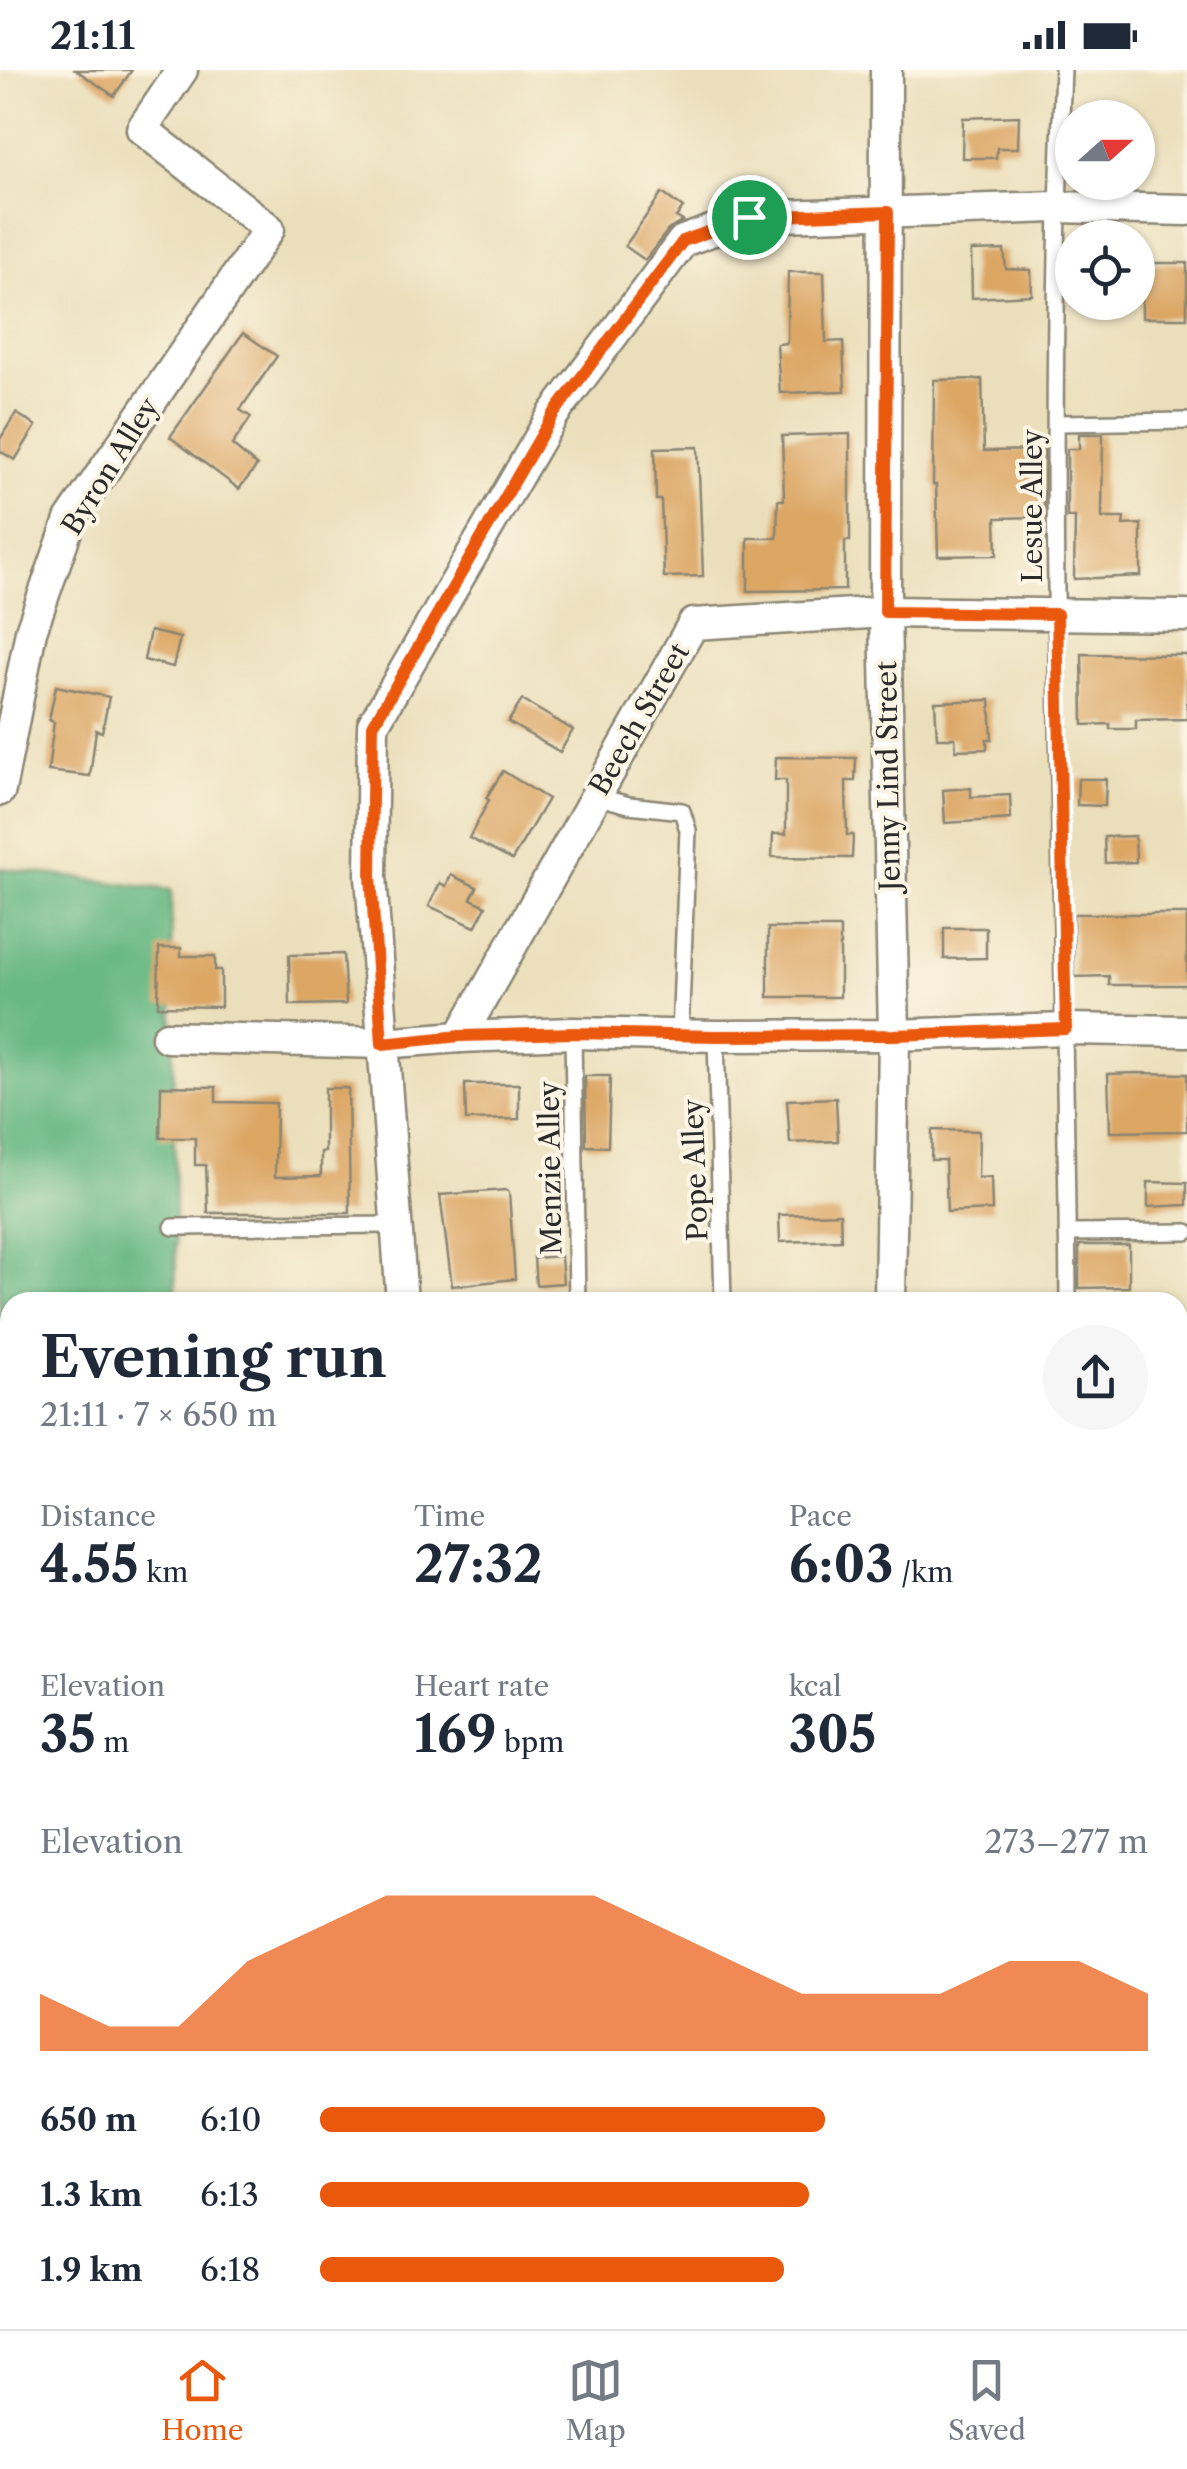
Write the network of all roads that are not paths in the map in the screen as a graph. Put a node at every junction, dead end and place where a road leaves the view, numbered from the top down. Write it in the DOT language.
graph roads {
  1 [pos="182,70"];
  2 [pos="886,70"];
  3 [pos="1062,70"];
  4 [pos="1056,206"];
  5 [pos="1187,210"];
  6 [pos="888,212"];
  7 [pos="1187,420"];
  8 [pos="1057,423"];
  9 [pos="885,612"];
  10 [pos="1057,614"];
  11 [pos="1187,616"];
  12 [pos="0,790"];
  13 [pos="595,796"];
  14 [pos="1066,1029"];
  15 [pos="1187,1031"];
  16 [pos="574,1033"];
  17 [pos="894,1035"];
  18 [pos="460,1036"];
  19 [pos="680,1036"];
  20 [pos="716,1036"];
  21 [pos="167,1037"];
  22 [pos="382,1044"];
  23 [pos="396,1225"];
  24 [pos="173,1227"];
  25 [pos="1187,1232"];
  26 [pos="1067,1233"];
  27 [pos="401,1292"];
  28 [pos="577,1292"];
  29 [pos="724,1292"];
  30 [pos="890,1292"];
  31 [pos="1068,1292"];
  1 -- 12 [label="street, Byron Alley"];
  2 -- 6 [label="street, Jenny Lind Street"];
  3 -- 4 [label="lane, Lesue Alley"];
  4 -- 5 [label="street"];
  4 -- 6 [label="street"];
  4 -- 8 [label="lane, Lesue Alley"];
  6 -- 9 [label="street, Jenny Lind Street"];
  6 -- 22 [label="street"];
  7 -- 8 [label="lane"];
  8 -- 10 [label="lane, Lesue Alley"];
  9 -- 10 [label="street, Beech Street"];
  9 -- 13 [label="street, Beech Street"];
  9 -- 17 [label="street, Jenny Lind Street"];
  10 -- 11 [label="street, Beech Street"];
  10 -- 14 [label="lane, Lesue Alley"];
  13 -- 18 [label="street, Beech Street"];
  13 -- 19 [label="lane"];
  14 -- 15 [label="street"];
  14 -- 17 [label="street"];
  14 -- 26 [label="lane, Lesue Alley"];
  16 -- 18 [label="street"];
  16 -- 19 [label="street"];
  16 -- 28 [label="lane, Menzie Alley"];
  17 -- 20 [label="street"];
  17 -- 30 [label="street, Jenny Lind Street"];
  18 -- 22 [label="street"];
  19 -- 20 [label="street"];
  20 -- 29 [label="lane, Pope Alley"];
  21 -- 22 [label="street"];
  22 -- 23 [label="street"];
  23 -- 24 [label="lane"];
  23 -- 27 [label="street"];
  25 -- 26 [label="lane"];
  26 -- 31 [label="lane, Lesue Alley"];
}
